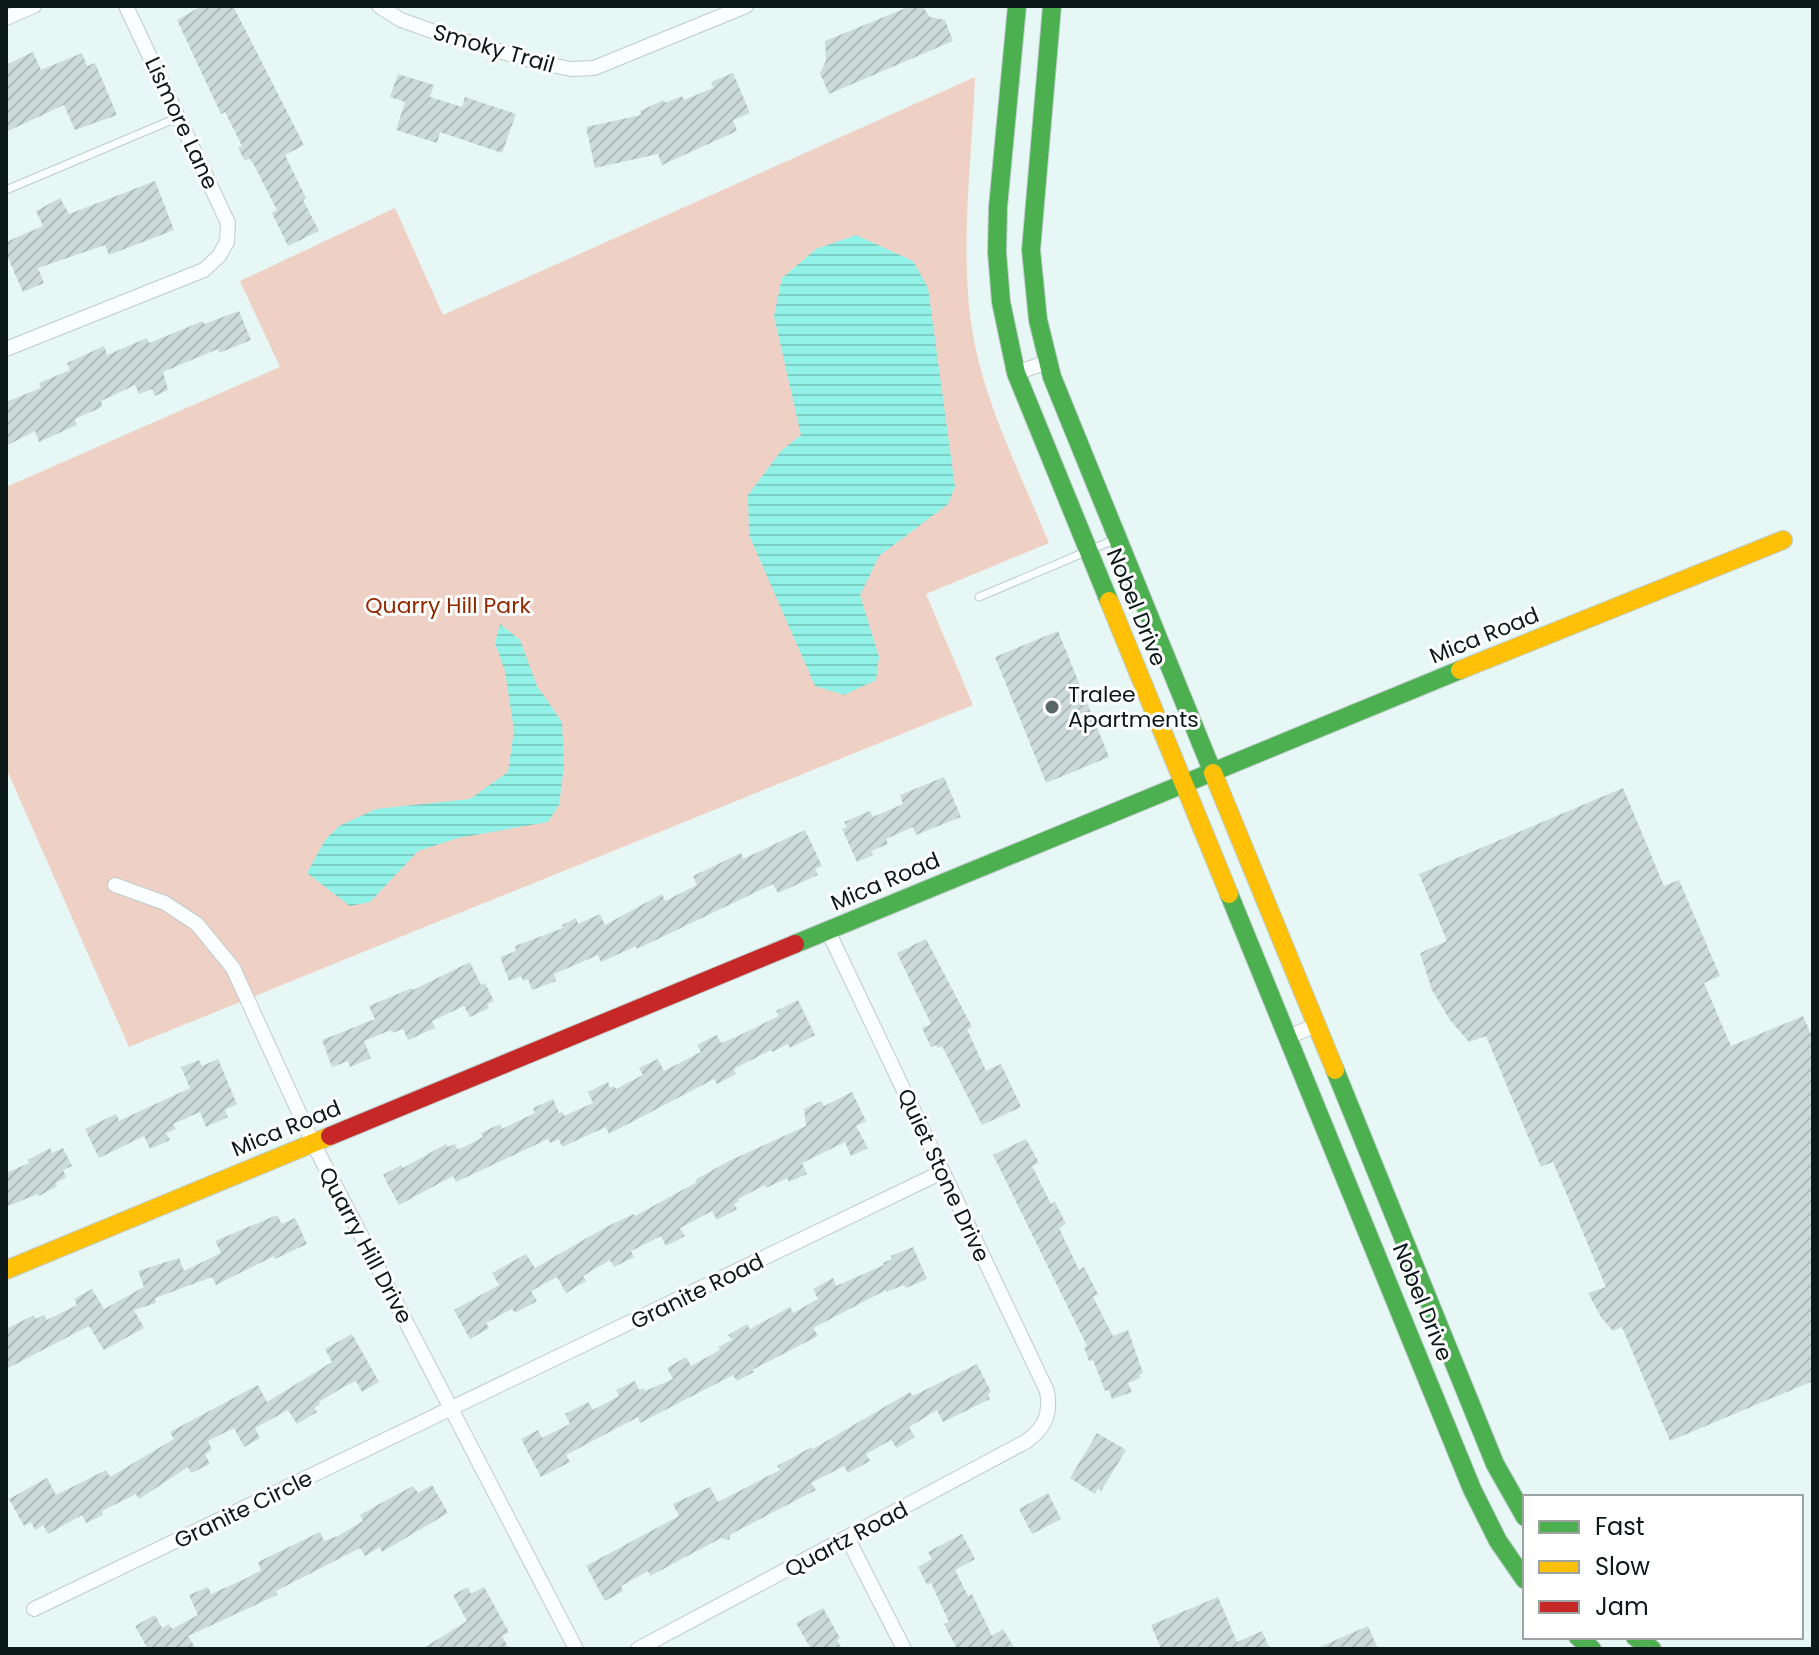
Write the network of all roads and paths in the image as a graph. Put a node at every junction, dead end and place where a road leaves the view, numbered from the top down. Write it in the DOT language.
graph roads {
  1 [pos="34,6"];
  2 [pos="126,6"];
  3 [pos="379,6"];
  4 [pos="746,6"];
  5 [pos="1017,6"];
  6 [pos="1052,6"];
  7 [pos="6,18"];
  8 [pos="179,117"];
  9 [pos="6,190"];
  10 [pos="6,349"];
  11 [pos="1048,362"];
  12 [pos="1016,373"];
  13 [pos="1118,538"];
  14 [pos="1783,540"];
  15 [pos="1087,551"];
  16 [pos="979,597"];
  17 [pos="1213,771"];
  18 [pos="1183,783"];
  19 [pos="115,885"];
  20 [pos="828,931"];
  21 [pos="1316,1025"];
  22 [pos="1288,1037"];
  23 [pos="313,1143"];
  24 [pos="942,1172"];
  25 [pos="6,1270"];
  26 [pos="453,1409"];
  27 [pos="1047,1420"];
  28 [pos="1523,1513"];
  29 [pos="848,1539"];
  30 [pos="1523,1577"];
  31 [pos="34,1609"];
  32 [pos="576,1649"];
  33 [pos="638,1649"];
  34 [pos="904,1649"];
  1 -- 7 [label="street"];
  2 -- 8 [label="street, Lismore Lane"];
  3 -- 4 [label="street, Smoky Trail"];
  5 -- 12 [label="street, Nobel Drive"];
  6 -- 11 [label="street, Nobel Drive"];
  8 -- 9 [label="lane"];
  8 -- 10 [label="street, Lismore Lane"];
  11 -- 12 [label="street"];
  11 -- 13 [label="street, Nobel Drive"];
  12 -- 15 [label="street, Nobel Drive"];
  13 -- 15 [label="lane"];
  13 -- 17 [label="street, Nobel Drive"];
  14 -- 17 [label="street, Mica Road"];
  15 -- 16 [label="lane"];
  15 -- 18 [label="street, Nobel Drive"];
  17 -- 18 [label="street, Mica Road"];
  17 -- 21 [label="street, Nobel Drive"];
  18 -- 20 [label="street, Mica Road"];
  18 -- 22 [label="street, Nobel Drive"];
  19 -- 23 [label="street, Quarry Hill Drive"];
  20 -- 23 [label="street, Mica Road"];
  20 -- 24 [label="street, Quiet Stone Drive"];
  21 -- 22 [label="street"];
  21 -- 28 [label="street, Nobel Drive"];
  22 -- 30 [label="street, Nobel Drive"];
  23 -- 25 [label="street, Mica Road"];
  23 -- 26 [label="street, Quarry Hill Drive"];
  24 -- 26 [label="street, Granite Road"];
  24 -- 27 [label="street, Quiet Stone Drive"];
  26 -- 31 [label="street, Granite Circle"];
  26 -- 32 [label="street, Quarry Hill Drive"];
  27 -- 29 [label="street, Quartz Road"];
  29 -- 33 [label="street, Quartz Road"];
  29 -- 34 [label="street"];
}
